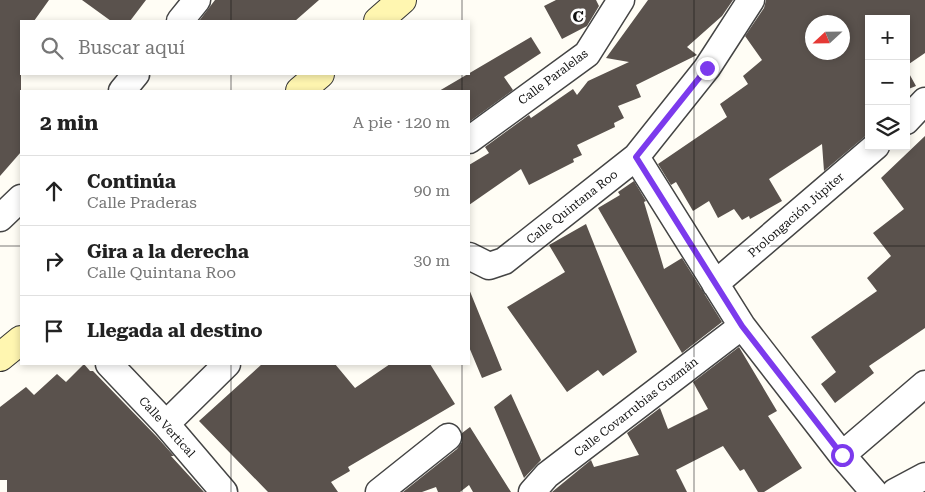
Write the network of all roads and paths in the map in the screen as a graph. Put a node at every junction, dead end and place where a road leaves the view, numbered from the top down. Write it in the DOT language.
graph roads {
  1 [pos="197,0"];
  2 [pos="402,0"];
  3 [pos="621,0"];
  4 [pos="751,0"];
  5 [pos="181,20"];
  6 [pos="379,20"];
  7 [pos="135,75"];
  8 [pos="319,75"];
  9 [pos="123,90"];
  10 [pos="301,90"];
  11 [pos="925,101"];
  12 [pos="910,117"];
  13 [pos="470,139"];
  14 [pos="871,150"];
  15 [pos="636,157"];
  16 [pos="20,199"];
  17 [pos="0,218"];
  18 [pos="470,256"];
  19 [pos="715,284"];
  20 [pos="742,326"];
  21 [pos="20,341"];
  22 [pos="0,357"];
  23 [pos="110,365"];
  24 [pos="226,365"];
  25 [pos="925,384"];
  26 [pos="166,424"];
  27 [pos="448,437"];
  28 [pos="842,455"];
  29 [pos="925,476"];
  30 [pos="224,492"];
  31 [pos="378,492"];
  32 [pos="532,492"];
  33 [pos="874,492"];
  34 [pos="894,492"];
  1 -- 5 [label="street"];
  2 -- 6 [label="main road"];
  3 -- 13 [label="street, Calle Paralelas"];
  4 -- 15 [label="street, Calle Quintana Roo"];
  7 -- 9 [label="street"];
  8 -- 10 [label="main road"];
  11 -- 12 [label="street"];
  14 -- 19 [label="street, Prolongación Júpiter"];
  15 -- 18 [label="street, Calle Quintana Roo"];
  15 -- 19 [label="street"];
  16 -- 17 [label="street"];
  19 -- 20 [label="street"];
  20 -- 28 [label="street"];
  20 -- 32 [label="street, Calle Covarrubias Guzmán"];
  21 -- 22 [label="main road"];
  23 -- 26 [label="street, Calle Vertical"];
  24 -- 26 [label="street"];
  25 -- 28 [label="street"];
  26 -- 30 [label="street, Calle Vertical"];
  27 -- 31 [label="street"];
  28 -- 33 [label="street"];
  29 -- 34 [label="street"];
}
